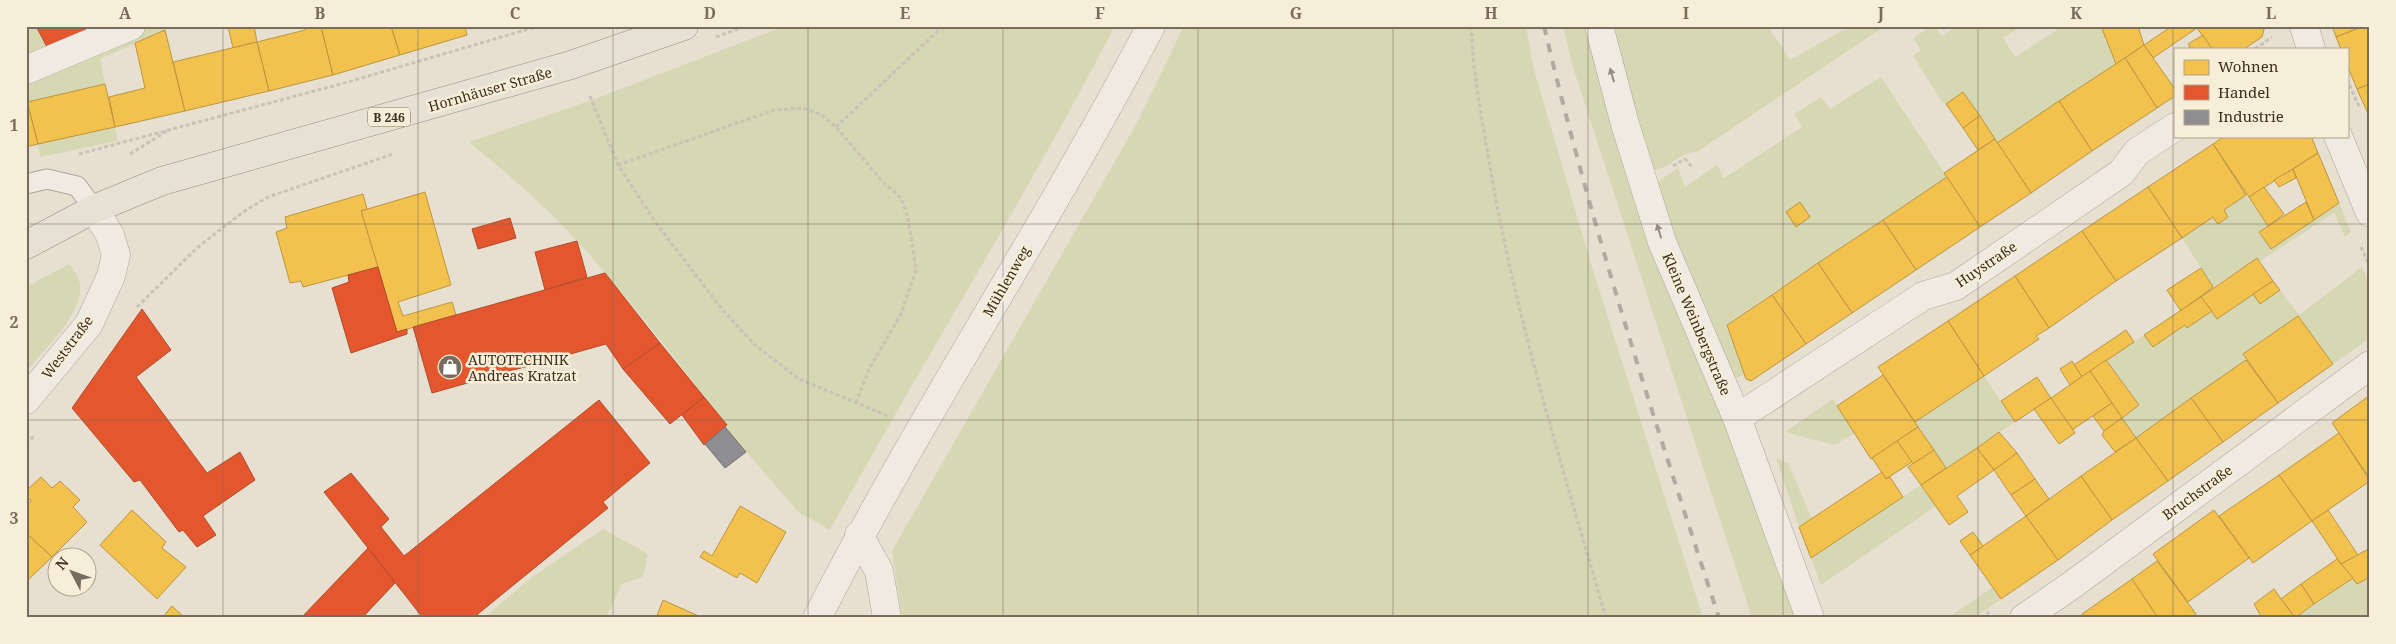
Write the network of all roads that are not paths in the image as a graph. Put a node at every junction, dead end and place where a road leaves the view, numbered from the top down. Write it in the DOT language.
graph roads {
  1 [pos="131,26"];
  2 [pos="684,26"];
  3 [pos="1151,26"];
  4 [pos="1599,26"];
  5 [pos="26,70"];
  6 [pos="2174,128"];
  7 [pos="2339,138"];
  8 [pos="26,184"];
  9 [pos="94,210"];
  10 [pos="2370,213"];
  11 [pos="26,245"];
  12 [pos="2370,365"];
  13 [pos="26,400"];
  14 [pos="1737,418"];
  15 [pos="859,534"];
  16 [pos="817,618"];
  17 [pos="887,618"];
  18 [pos="1810,618"];
  19 [pos="2024,618"];
  1 -- 5 [label="street"];
  2 -- 9 [label="main road, Hornhäuser Straße / B 246"];
  3 -- 15 [label="street, Mühlenweg"];
  14 -- 4 [label="street, Kleine Weinbergstraße, one-way"];
  6 -- 14 [label="street, Huystraße"];
  7 -- 10 [label="street"];
  8 -- 9 [label="lane"];
  9 -- 11 [label="main road, Hornhäuser Straße / B 246"];
  9 -- 13 [label="street, Weststraße"];
  12 -- 19 [label="street, Bruchstraße"];
  14 -- 18 [label="street, Kleine Weinbergstraße"];
  15 -- 16 [label="street, Mühlenweg"];
  15 -- 17 [label="street"];
}
